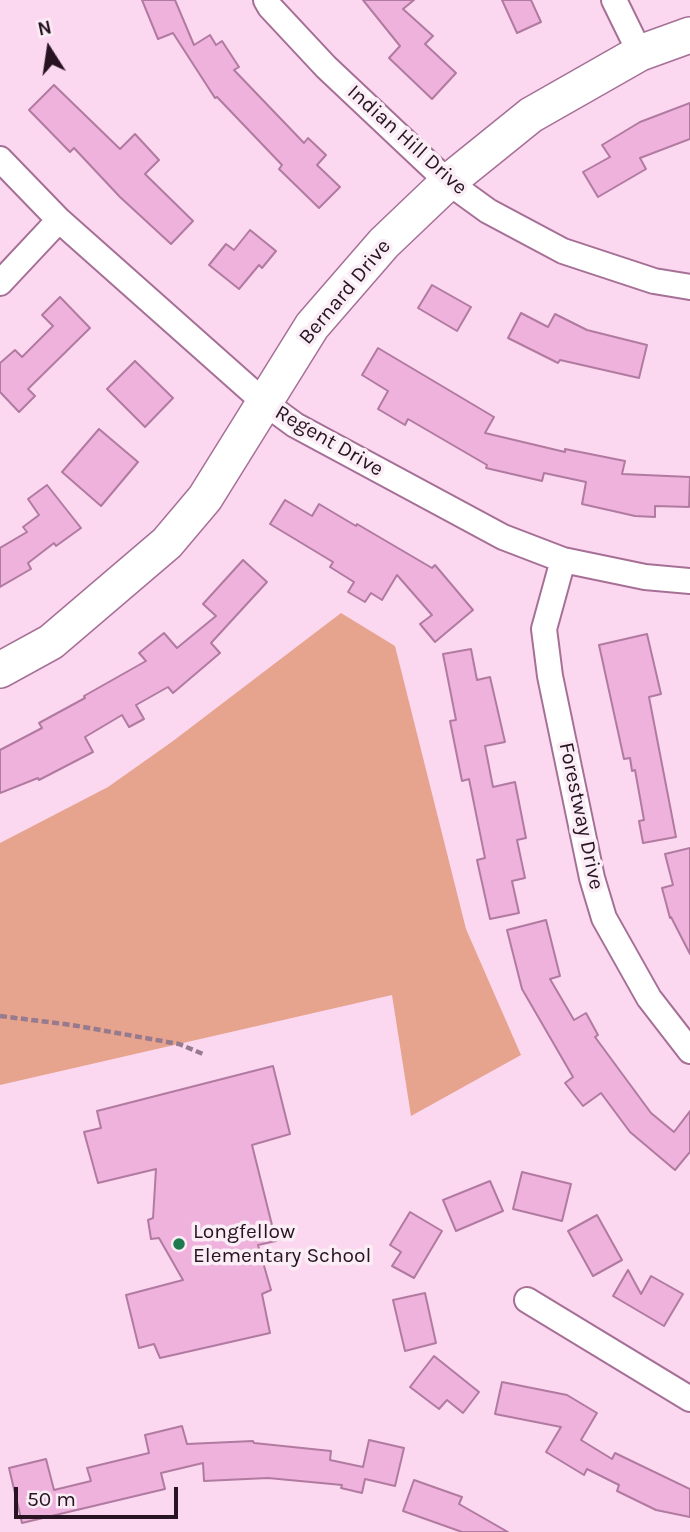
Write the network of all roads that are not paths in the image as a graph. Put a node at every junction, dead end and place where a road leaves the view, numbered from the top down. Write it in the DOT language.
graph roads {
  1 [pos="266,0"];
  2 [pos="614,0"];
  3 [pos="690,35"];
  4 [pos="640,53"];
  5 [pos="0,159"];
  6 [pos="448,183"];
  7 [pos="59,220"];
  8 [pos="0,283"];
  9 [pos="690,287"];
  10 [pos="265,403"];
  11 [pos="563,560"];
  12 [pos="690,580"];
  13 [pos="0,670"];
  14 [pos="690,1051"];
  15 [pos="527,1300"];
  16 [pos="690,1399"];
  1 -- 6 [label="street, Indian Hill Drive"];
  2 -- 4 [label="street"];
  3 -- 4 [label="street, Bernard Drive"];
  4 -- 6 [label="street, Bernard Drive"];
  5 -- 7 [label="street, Regent Drive"];
  6 -- 9 [label="street, Indian Hill Drive"];
  6 -- 10 [label="street, Bernard Drive"];
  7 -- 8 [label="street"];
  7 -- 10 [label="street, Regent Drive"];
  10 -- 11 [label="street, Regent Drive"];
  10 -- 13 [label="street, Bernard Drive"];
  11 -- 12 [label="street, Regent Drive"];
  11 -- 14 [label="street, Forestway Drive"];
  15 -- 16 [label="street"];
}
